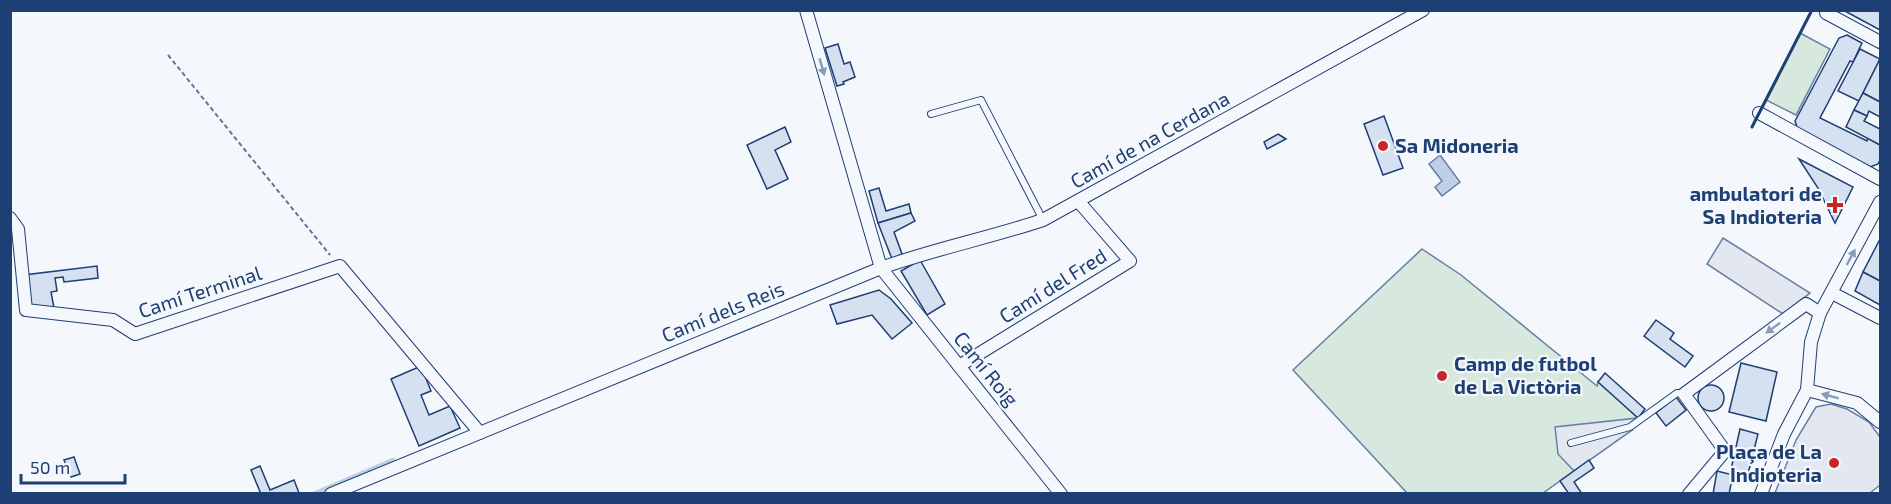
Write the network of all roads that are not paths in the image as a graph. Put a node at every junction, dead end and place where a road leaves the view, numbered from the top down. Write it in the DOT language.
graph roads {
  1 [pos="806,10"];
  2 [pos="1423,10"];
  3 [pos="1826,13"];
  4 [pos="1881,42"];
  5 [pos="1759,113"];
  6 [pos="930,114"];
  7 [pos="1881,179"];
  8 [pos="1079,202"];
  9 [pos="1881,202"];
  10 [pos="10,218"];
  11 [pos="1043,220"];
  12 [pos="881,268"];
  13 [pos="1832,293"];
  14 [pos="1820,313"];
  15 [pos="1881,318"];
  16 [pos="959,366"];
  17 [pos="1807,390"];
  18 [pos="1684,394"];
  19 [pos="1881,422"];
  20 [pos="480,433"];
  21 [pos="1571,443"];
  22 [pos="331,494"];
  23 [pos="1061,494"];
  24 [pos="1689,494"];
  25 [pos="1761,494"];
  1 -- 12 [label="street, one-way"];
  2 -- 8 [label="street, Camí de na Cerdana"];
  3 -- 4 [label="street"];
  5 -- 7 [label="street"];
  6 -- 11 [label="lane"];
  8 -- 11 [label="street, Camí de na Cerdana"];
  8 -- 16 [label="street, Camí del Fred"];
  13 -- 9 [label="street, one-way"];
  10 -- 20 [label="street, Camí Terminal"];
  11 -- 12 [label="street, Camí de na Cerdana"];
  12 -- 16 [label="street, Camí Roig"];
  12 -- 20 [label="street, Camí dels Reis"];
  13 -- 14 [label="street"];
  13 -- 15 [label="street"];
  14 -- 17 [label="street"];
  14 -- 18 [label="street, one-way"];
  16 -- 23 [label="street, Camí Roig"];
  19 -- 17 [label="street, one-way"];
  17 -- 25 [label="street"];
  18 -- 21 [label="lane"];
  18 -- 24 [label="street"];
  20 -- 22 [label="street, Camí dels Reis"];
}
